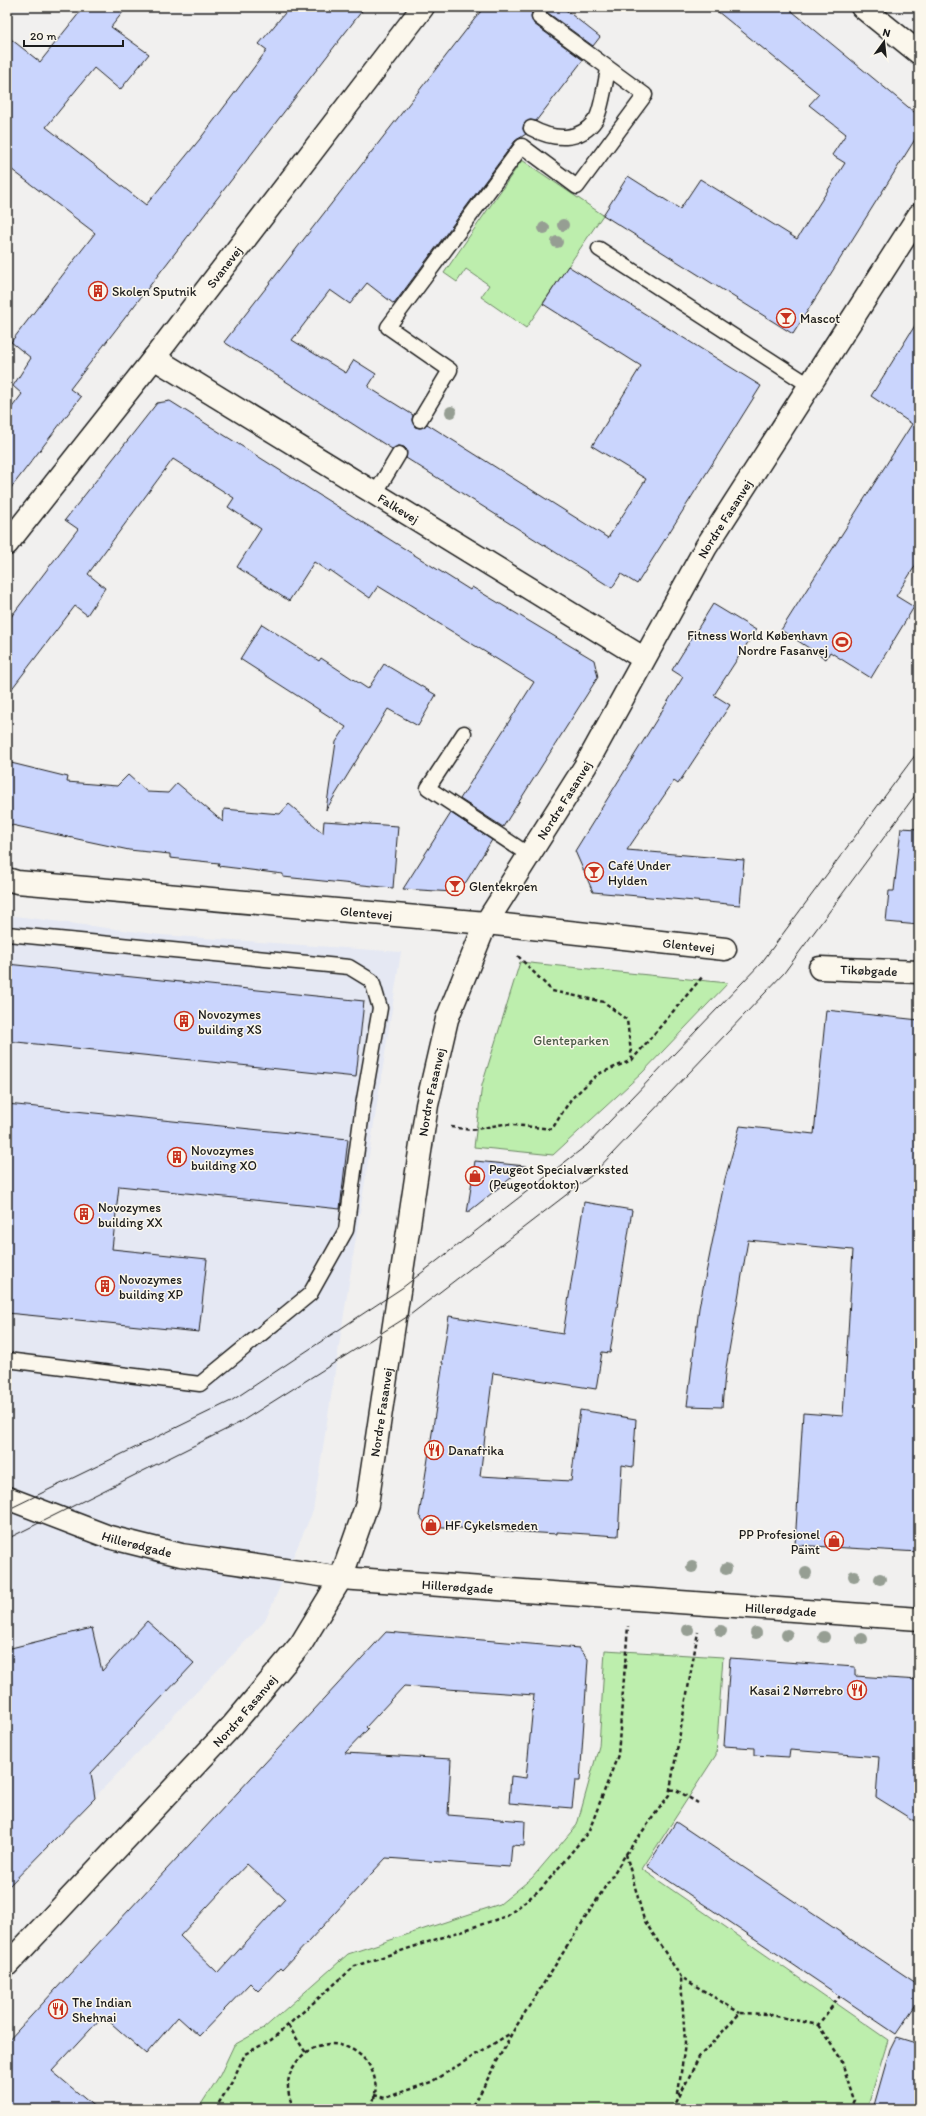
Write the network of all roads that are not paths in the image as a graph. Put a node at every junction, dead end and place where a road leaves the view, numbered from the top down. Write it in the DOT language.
graph roads {
  1 [pos="423,7"];
  2 [pos="862,7"];
  3 [pos="539,17"];
  4 [pos="919,53"];
  5 [pos="608,69"];
  6 [pos="531,128"];
  7 [pos="919,215"];
  8 [pos="599,249"];
  9 [pos="154,358"];
  10 [pos="809,385"];
  11 [pos="420,420"];
  12 [pos="400,454"];
  13 [pos="375,494"];
  14 [pos="7,544"];
  15 [pos="643,658"];
  16 [pos="464,733"];
  17 [pos="529,855"];
  18 [pos="7,879"];
  19 [pos="486,923"];
  20 [pos="7,934"];
  21 [pos="725,949"];
  22 [pos="820,968"];
  23 [pos="919,972"];
  24 [pos="7,1360"];
  25 [pos="7,1498"];
  26 [pos="341,1578"];
  27 [pos="919,1619"];
  28 [pos="7,1965"];
  1 -- 9 [label="street, Svanevej"];
  2 -- 4 [label="street"];
  3 -- 5 [label="lane"];
  5 -- 6 [label="lane"];
  5 -- 11 [label="lane"];
  7 -- 10 [label="street, Nordre Fasanvej"];
  8 -- 10 [label="lane"];
  9 -- 13 [label="street, Falkevej"];
  9 -- 14 [label="street, Svanevej"];
  10 -- 15 [label="street, Nordre Fasanvej"];
  12 -- 13 [label="lane"];
  13 -- 15 [label="street, Falkevej"];
  15 -- 17 [label="street, Nordre Fasanvej"];
  16 -- 17 [label="lane"];
  17 -- 19 [label="street, Nordre Fasanvej"];
  18 -- 19 [label="street, Glentevej"];
  19 -- 21 [label="street, Glentevej"];
  19 -- 26 [label="street, Nordre Fasanvej"];
  20 -- 24 [label="lane"];
  22 -- 23 [label="street, Tikøbgade"];
  25 -- 26 [label="street, Hillerødgade"];
  26 -- 27 [label="street, Hillerødgade"];
  26 -- 28 [label="street, Nordre Fasanvej"];
}
